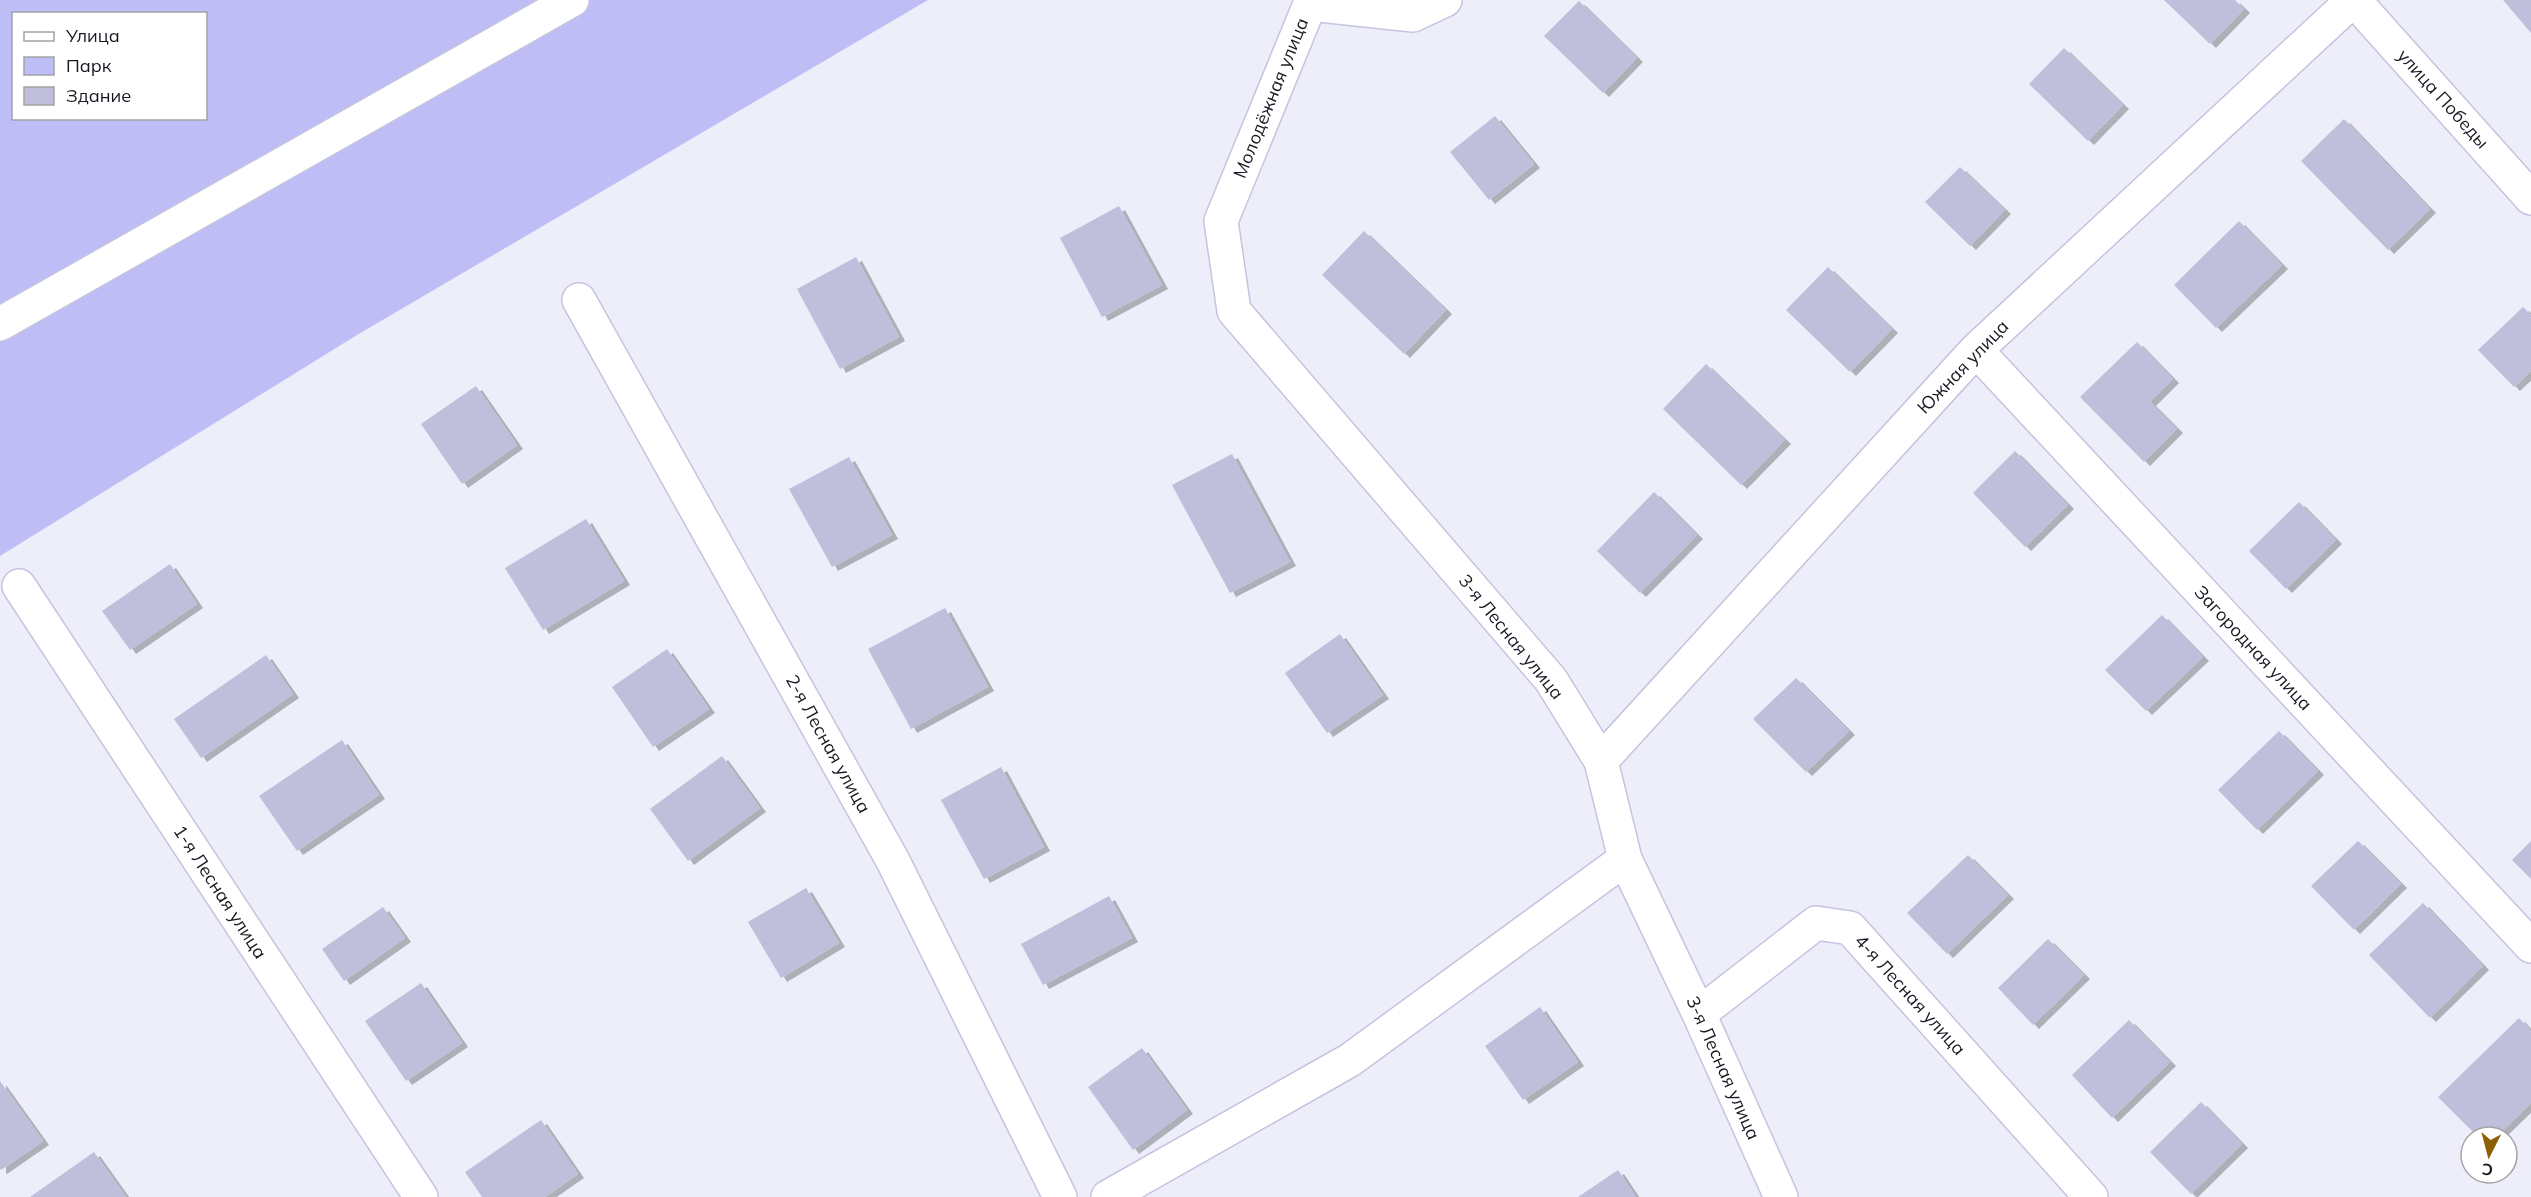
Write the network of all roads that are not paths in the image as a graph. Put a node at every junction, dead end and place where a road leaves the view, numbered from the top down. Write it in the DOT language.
graph roads {
  1 [pos="572,0"];
  2 [pos="1445,0"];
  3 [pos="2354,0"];
  4 [pos="1310,2"];
  5 [pos="2531,198"];
  6 [pos="1221,221"];
  7 [pos="579,300"];
  8 [pos="0,324"];
  9 [pos="1976,350"];
  10 [pos="19,586"];
  11 [pos="1601,761"];
  12 [pos="1625,859"];
  13 [pos="2531,946"];
  14 [pos="1699,1014"];
  15 [pos="421,1197"];
  16 [pos="1060,1197"];
  17 [pos="1108,1197"];
  18 [pos="1781,1197"];
  19 [pos="2091,1197"];
  1 -- 8 [label="street"];
  2 -- 4 [label="street, Молодёжная улица"];
  3 -- 5 [label="street, улица Победы"];
  3 -- 9 [label="street, Южная улица"];
  4 -- 6 [label="street, Молодёжная улица"];
  6 -- 11 [label="street, 3-я Лесная улица"];
  7 -- 16 [label="street, 2-я Лесная улица"];
  9 -- 11 [label="street, Южная улица"];
  9 -- 13 [label="street, Загородная улица"];
  10 -- 15 [label="street, 1-я Лесная улица"];
  11 -- 12 [label="street, 3-я Лесная улица"];
  12 -- 14 [label="street, 3-я Лесная улица"];
  12 -- 17 [label="street"];
  14 -- 18 [label="street, 3-я Лесная улица"];
  14 -- 19 [label="street, 4-я Лесная улица"];
}
